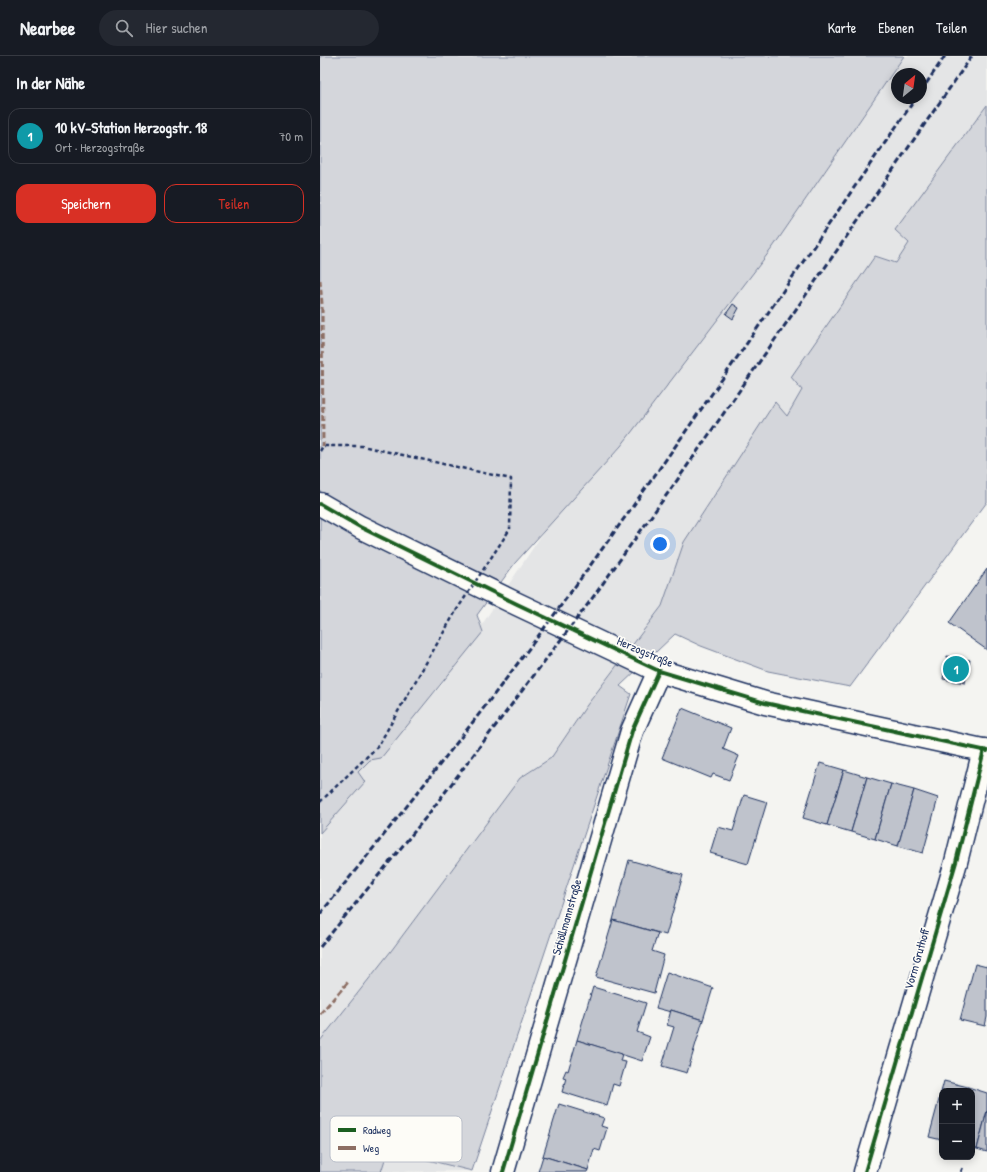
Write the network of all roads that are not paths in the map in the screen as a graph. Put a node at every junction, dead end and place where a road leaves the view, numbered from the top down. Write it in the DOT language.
graph roads {
  1 [pos="320,504"];
  2 [pos="659,671"];
  3 [pos="986,751"];
  4 [pos="503,1172"];
  5 [pos="865,1172"];
  1 -- 2 [label="street, Herzogstraße"];
  2 -- 3 [label="street, Herzogstraße"];
  2 -- 4 [label="street, Schöllmannstraße"];
  3 -- 5 [label="street, Vorm Gruthoff"];
}
